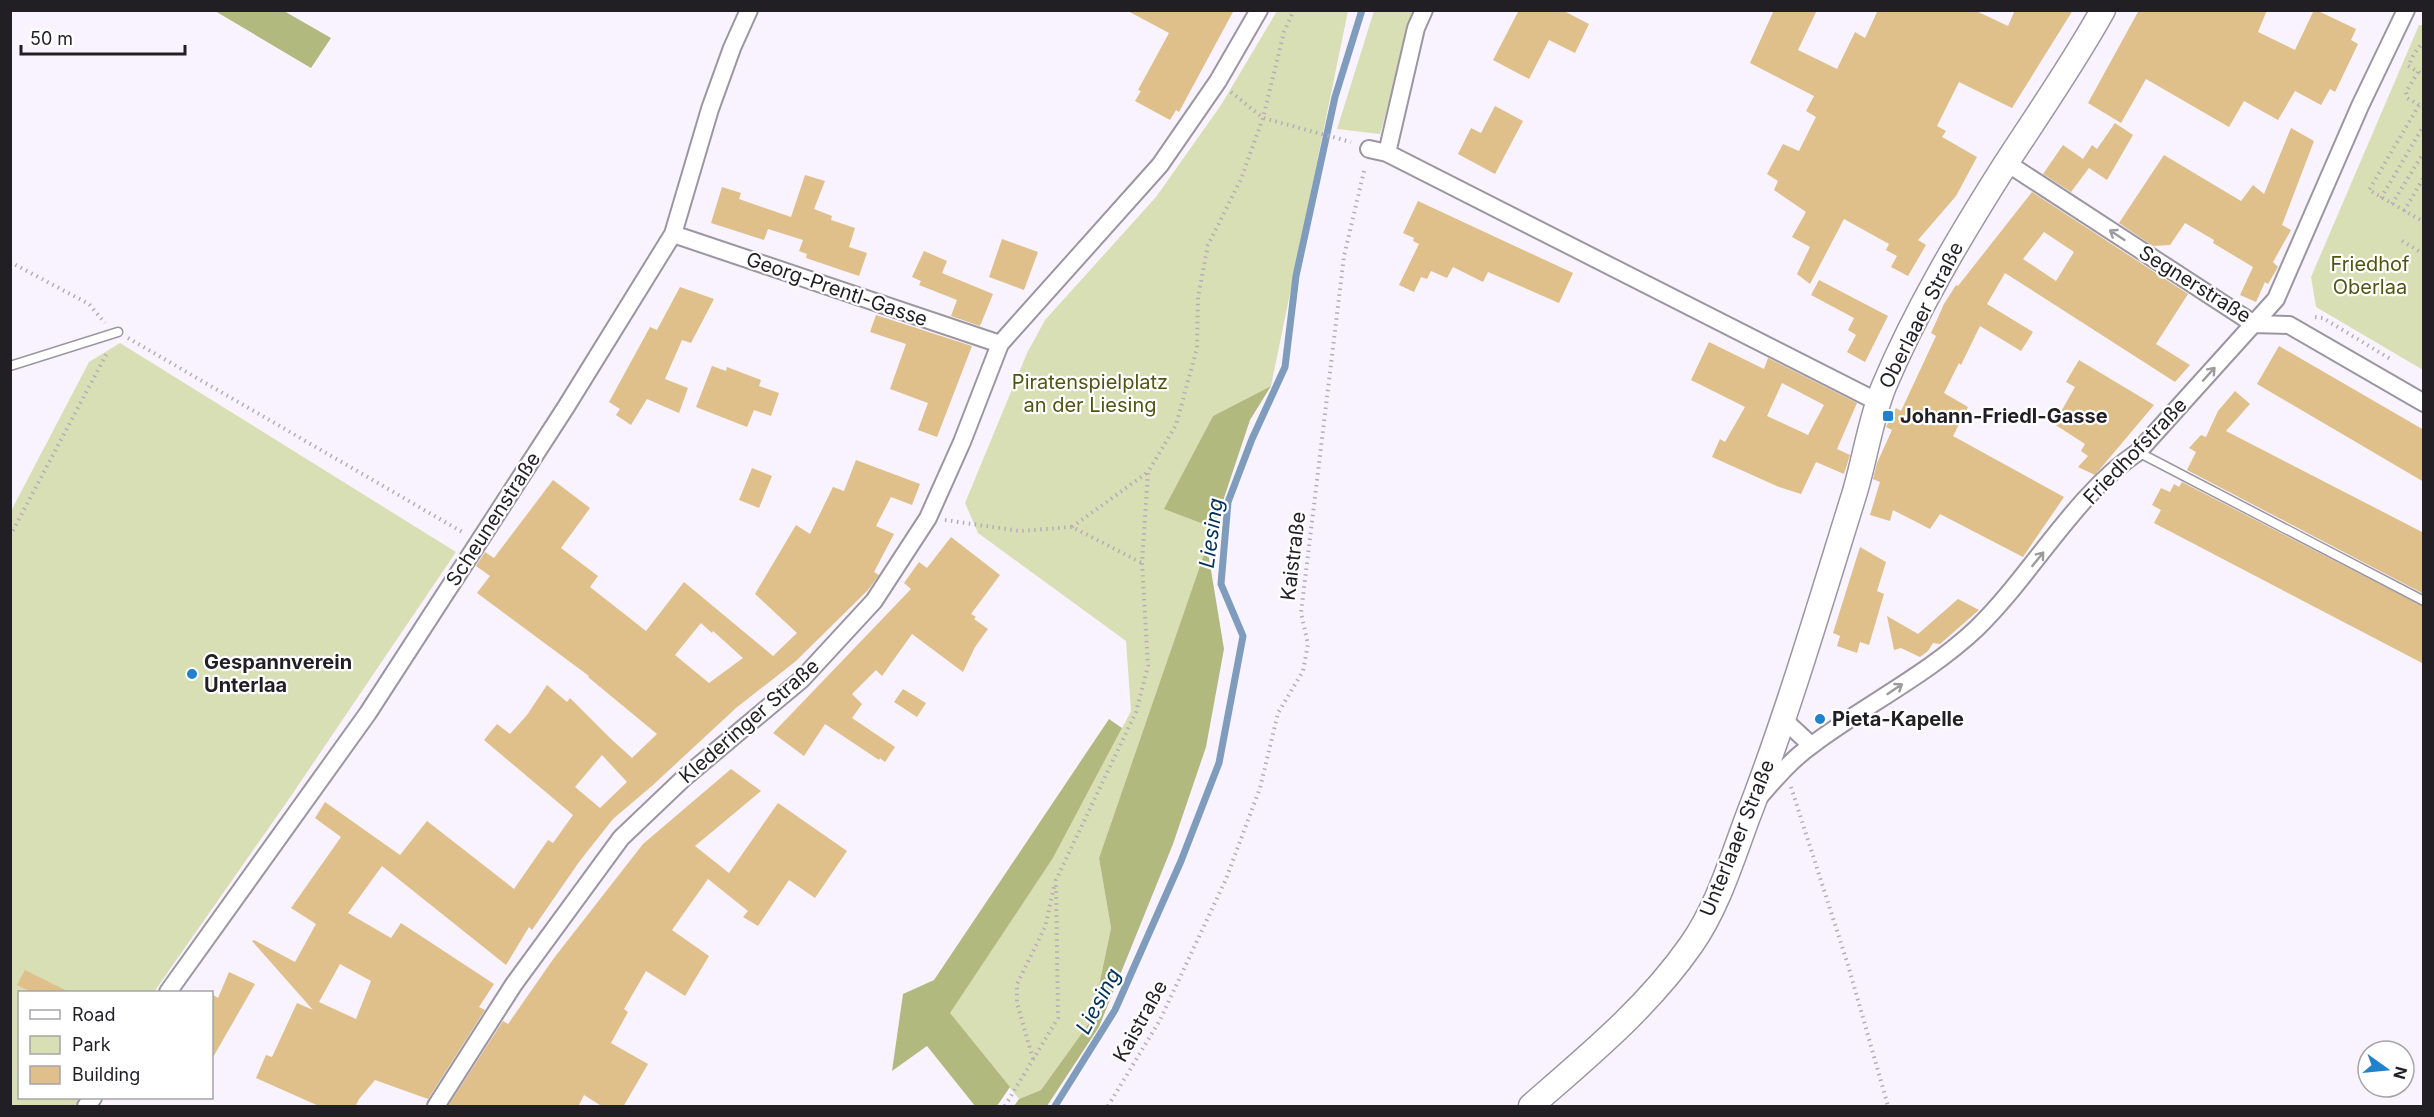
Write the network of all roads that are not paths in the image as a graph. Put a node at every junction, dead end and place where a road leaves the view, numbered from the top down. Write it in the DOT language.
graph roads {
  1 [pos="749,10"];
  2 [pos="1259,10"];
  3 [pos="1424,10"];
  4 [pos="2103,10"];
  5 [pos="2406,10"];
  6 [pos="1363,147"];
  7 [pos="1387,153"];
  8 [pos="2007,163"];
  9 [pos="673,234"];
  10 [pos="2254,324"];
  11 [pos="118,332"];
  12 [pos="1000,344"];
  13 [pos="10,366"];
  14 [pos="1878,402"];
  15 [pos="2424,403"];
  16 [pos="2138,452"];
  17 [pos="2424,601"];
  18 [pos="1783,718"];
  19 [pos="1811,745"];
  20 [pos="1753,805"];
  21 [pos="169,991"];
  22 [pos="436,1107"];
  23 [pos="1531,1107"];
  1 -- 9 [label="street, Scheunenstraße"];
  2 -- 12 [label="street, Klederinger Straße"];
  3 -- 7 [label="street"];
  4 -- 8 [label="main road, Oberlaaer Straße"];
  5 -- 10 [label="street, Friedhofstraße"];
  6 -- 7 [label="street"];
  7 -- 14 [label="street"];
  10 -- 8 [label="street, Segnerstraße, one-way"];
  8 -- 14 [label="main road, Oberlaaer Straße"];
  9 -- 12 [label="street, Georg-Prentl-Gasse"];
  9 -- 21 [label="street, Scheunenstraße"];
  10 -- 15 [label="street, Segnerstraße"];
  16 -- 10 [label="street, Friedhofstraße, one-way"];
  11 -- 13 [label="lane"];
  12 -- 22 [label="street, Klederinger Straße"];
  14 -- 18 [label="main road, Oberlaaer Straße"];
  16 -- 17 [label="lane"];
  19 -- 16 [label="street, Friedhofstraße, one-way"];
  18 -- 19 [label="street"];
  18 -- 20 [label="main road, Unterlaaer Straße"];
  19 -- 20 [label="street, Friedhofstraße"];
  20 -- 23 [label="main road, Unterlaaer Straße"];
}
